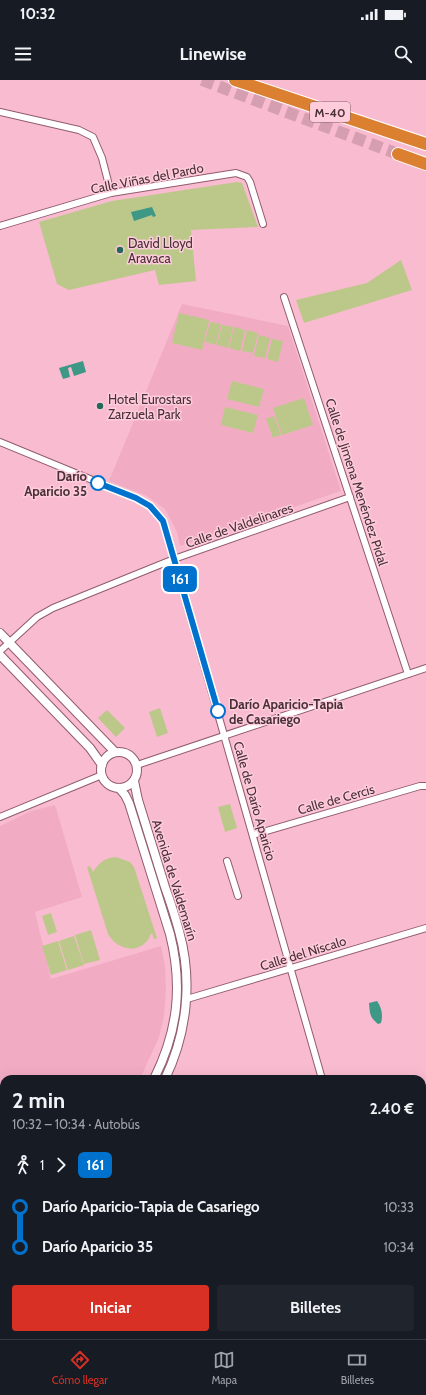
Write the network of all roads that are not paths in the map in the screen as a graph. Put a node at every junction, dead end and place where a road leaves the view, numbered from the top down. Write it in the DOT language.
graph roads {
  1 [pos="235,80"];
  2 [pos="0,112"];
  3 [pos="426,144"];
  4 [pos="398,154"];
  5 [pos="426,164"];
  6 [pos="111,193"];
  7 [pos="263,224"];
  8 [pos="0,226"];
  9 [pos="284,296"];
  10 [pos="0,442"];
  11 [pos="350,497"];
  12 [pos="174,559"];
  13 [pos="0,633"];
  14 [pos="11,642"];
  15 [pos="0,651"];
  16 [pos="0,655"];
  17 [pos="426,668"];
  18 [pos="408,674"];
  19 [pos="225,735"];
  20 [pos="115,752"];
  21 [pos="102,765"];
  22 [pos="137,765"];
  23 [pos="102,775"];
  24 [pos="134,781"];
  25 [pos="426,786"];
  26 [pos="119,788"];
  27 [pos="0,816"];
  28 [pos="253,835"];
  29 [pos="227,861"];
  30 [pos="238,896"];
  31 [pos="426,928"];
  32 [pos="291,968"];
  33 [pos="186,999"];
  34 [pos="156,1075"];
  35 [pos="167,1075"];
  36 [pos="321,1075"];
  1 -- 3 [label="highway, M-40"];
  2 -- 6 [label="street"];
  4 -- 5 [label="highway"];
  6 -- 7 [label="street, Calle Viñas del Pardo"];
  6 -- 8 [label="street, Calle Viñas del Pardo"];
  9 -- 11 [label="street, Calle de Jimena Menéndez Pidal"];
  10 -- 12 [label="street, Calle de Darío Aparicio"];
  11 -- 12 [label="street, Calle de Valdelinares"];
  11 -- 18 [label="street, Calle de Jimena Menéndez Pidal"];
  12 -- 14 [label="street, Calle de Valdelinares"];
  12 -- 19 [label="street, Calle de Darío Aparicio"];
  13 -- 14 [label="street"];
  14 -- 15 [label="street, Calle de Valdelinares"];
  14 -- 20 [label="street"];
  16 -- 21 [label="street"];
  17 -- 18 [label="street"];
  18 -- 19 [label="street"];
  19 -- 22 [label="street"];
  19 -- 28 [label="street, Calle de Darío Aparicio"];
  20 -- 21 [label="street"];
  20 -- 22 [label="street"];
  21 -- 23 [label="street"];
  22 -- 24 [label="street"];
  23 -- 26 [label="street"];
  23 -- 27 [label="street"];
  24 -- 26 [label="street"];
  24 -- 33 [label="street, Avenida de Valdemarín"];
  25 -- 28 [label="street, Calle de Cercis"];
  26 -- 34 [label="street, Avenida de Valdemarín"];
  28 -- 32 [label="street, Calle de Darío Aparicio"];
  29 -- 30 [label="street"];
  31 -- 32 [label="street, Calle del Níscalo"];
  32 -- 33 [label="street, Calle del Níscalo"];
  32 -- 36 [label="street, Calle de Darío Aparicio"];
  33 -- 35 [label="street, Avenida de Valdemarín"];
}
